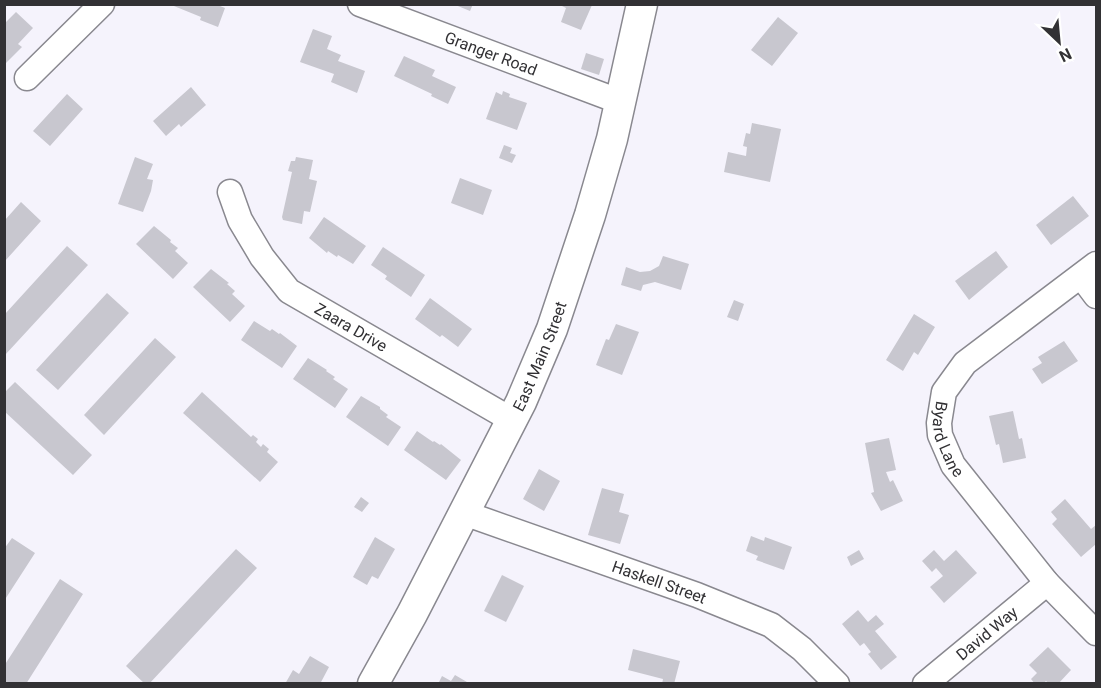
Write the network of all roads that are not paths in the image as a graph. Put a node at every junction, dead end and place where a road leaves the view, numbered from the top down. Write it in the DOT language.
graph roads {
  1 [pos="102,4"];
  2 [pos="360,4"];
  3 [pos="642,4"];
  4 [pos="27,78"];
  5 [pos="621,102"];
  6 [pos="230,192"];
  7 [pos="1089,270"];
  8 [pos="1096,296"];
  9 [pos="512,420"];
  10 [pos="464,513"];
  11 [pos="1047,583"];
  12 [pos="1096,633"];
  13 [pos="373,684"];
  14 [pos="837,684"];
  15 [pos="925,684"];
  1 -- 4 [label="street"];
  2 -- 5 [label="street, Granger Road"];
  3 -- 5 [label="main road, East Main Street"];
  5 -- 9 [label="main road, East Main Street"];
  6 -- 9 [label="street, Zaara Drive"];
  7 -- 8 [label="street"];
  7 -- 11 [label="street, Byard Lane"];
  9 -- 10 [label="main road, East Main Street"];
  10 -- 13 [label="main road, East Main Street"];
  10 -- 14 [label="street, Haskell Street"];
  11 -- 12 [label="street, Byard Lane"];
  11 -- 15 [label="street, David Way"];
}
